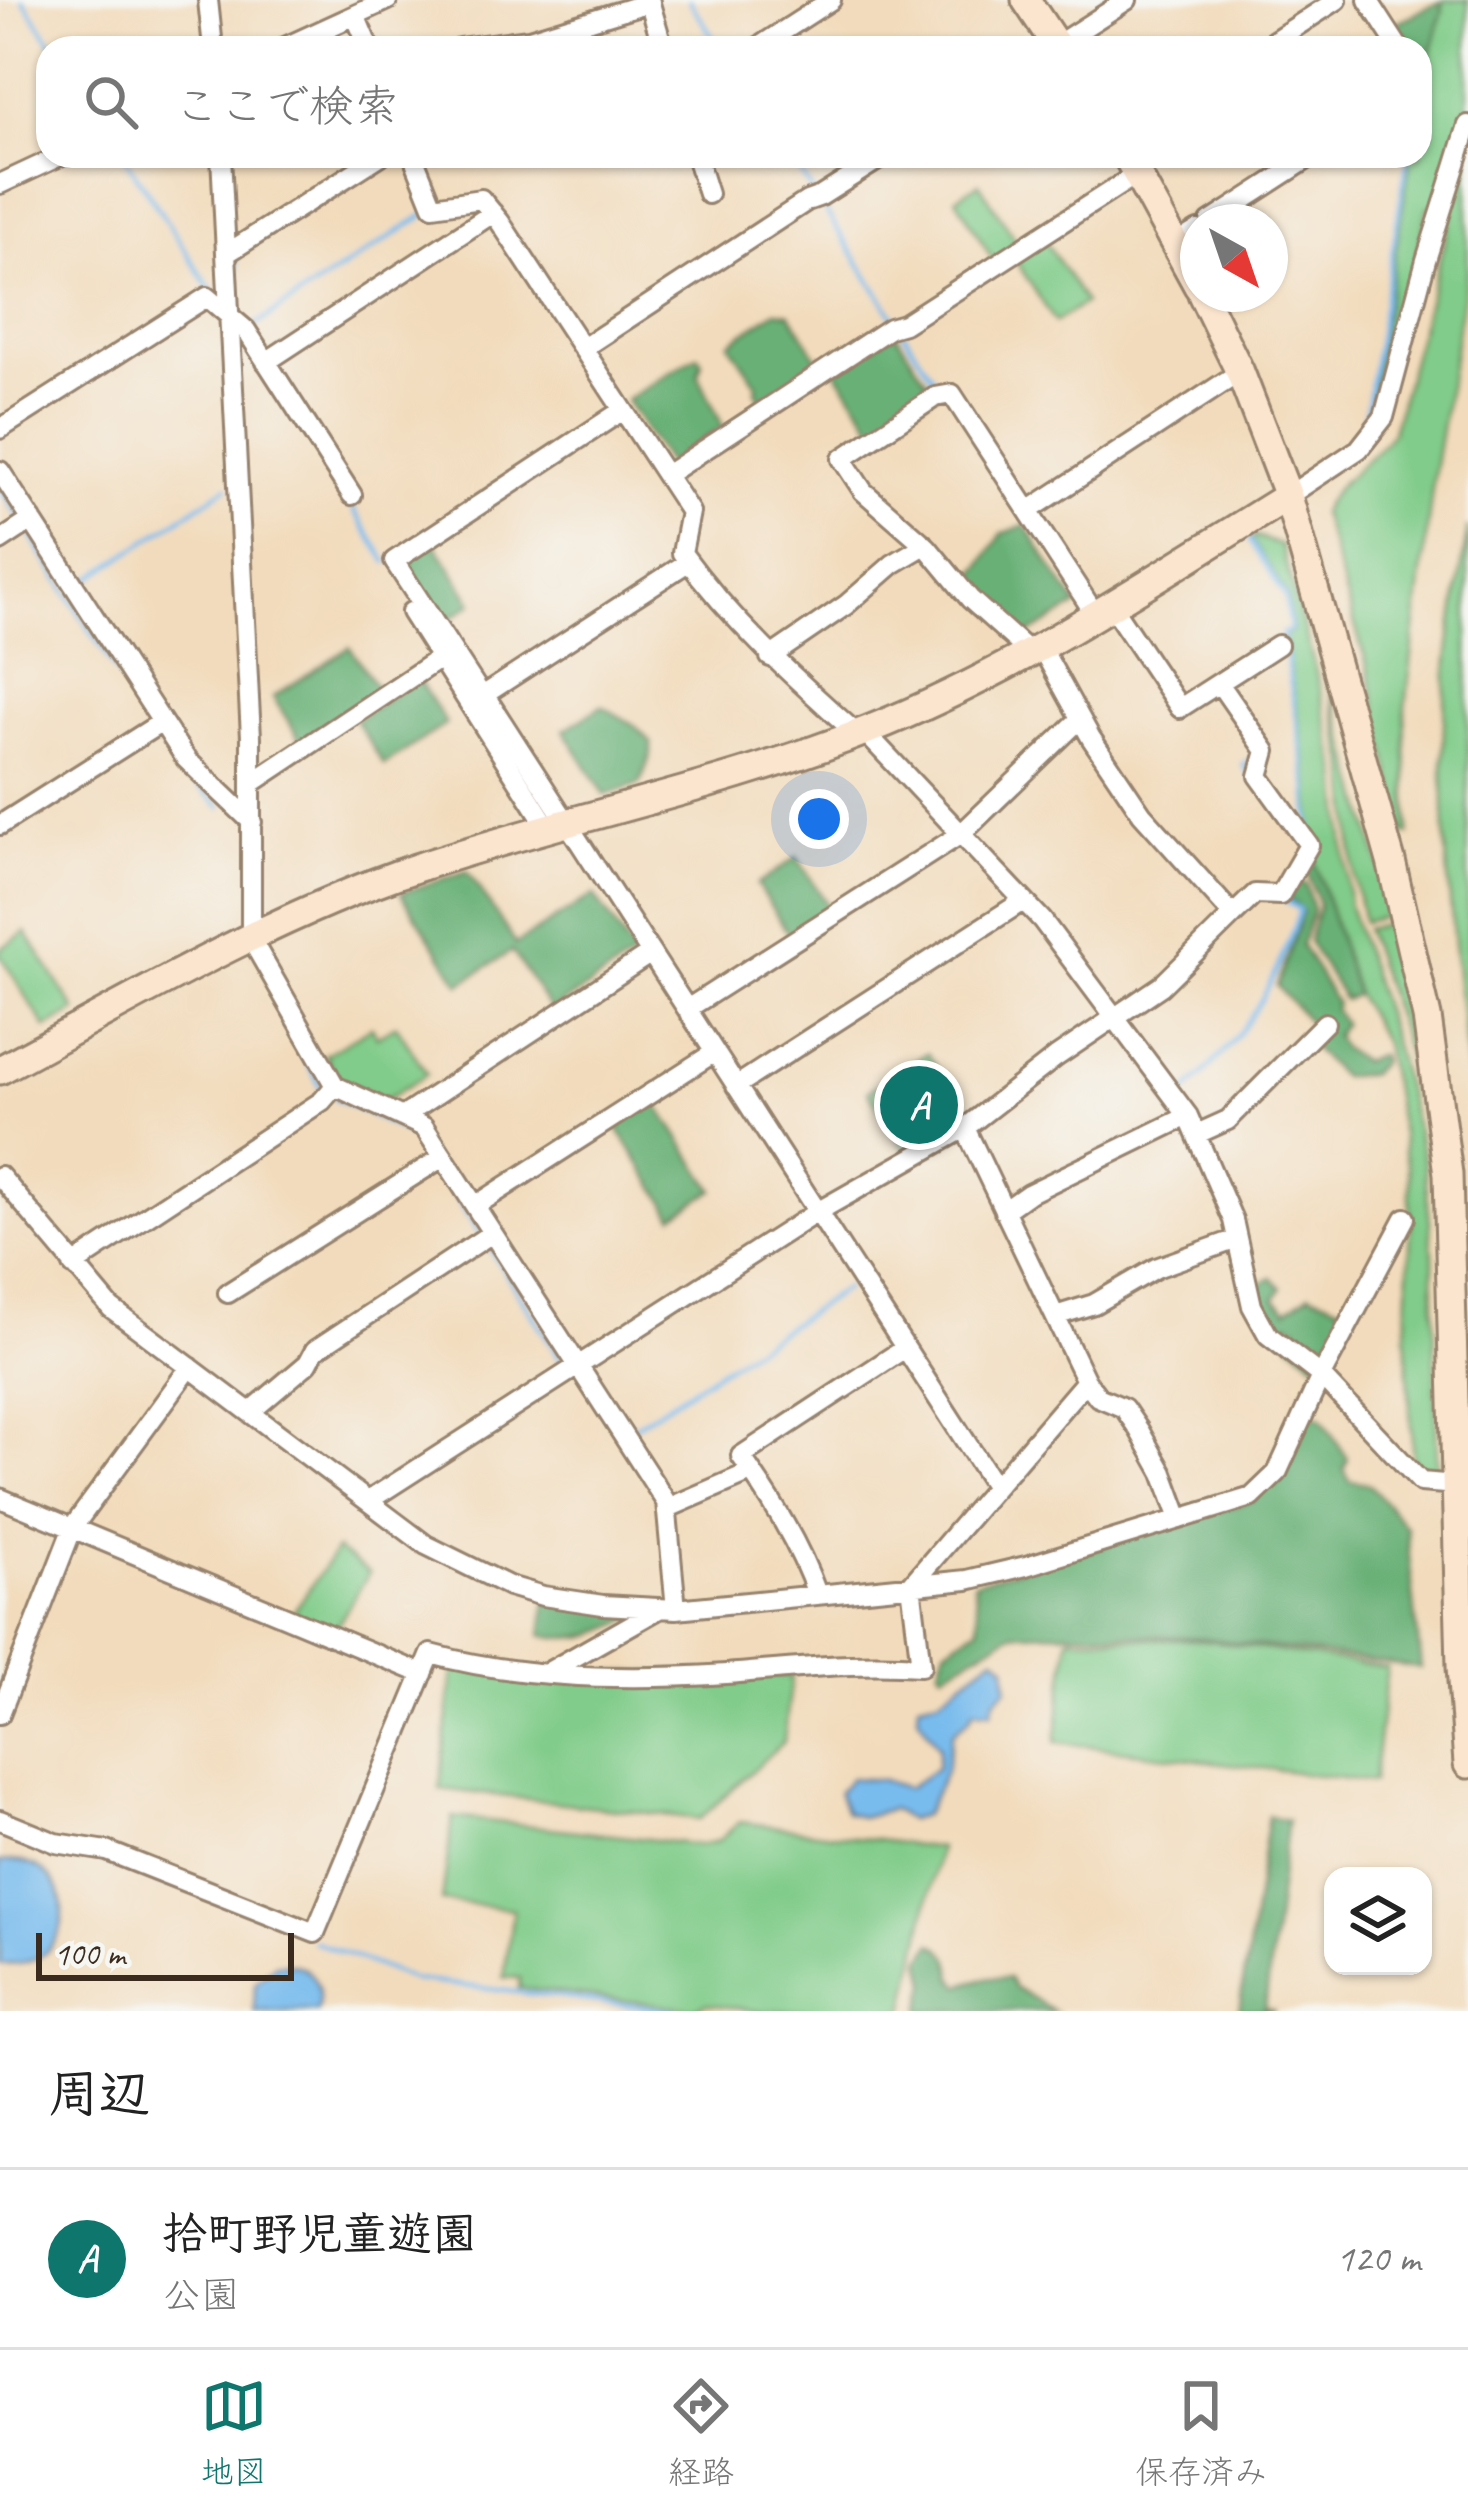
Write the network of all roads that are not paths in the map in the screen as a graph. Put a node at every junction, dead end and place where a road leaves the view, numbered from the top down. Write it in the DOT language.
graph roads {
  1 [pos="208,0"];
  2 [pos="388,0"];
  3 [pos="831,0"];
  4 [pos="1026,0"];
  5 [pos="1127,0"];
  6 [pos="1337,0"];
  7 [pos="1368,0"];
  8 [pos="650,1"];
  9 [pos="355,15"];
  10 [pos="212,36"];
  11 [pos="309,36"];
  12 [pos="364,36"];
  13 [pos="539,36"];
  14 [pos="660,36"];
  15 [pos="776,36"];
  16 [pos="1048,36"];
  17 [pos="1072,36"];
  18 [pos="1282,36"];
  19 [pos="1391,36"];
  20 [pos="1468,125"];
  21 [pos="36,165"];
  22 [pos="222,168"];
  23 [pos="361,168"];
  24 [pos="418,168"];
  25 [pos="700,168"];
  26 [pos="865,168"];
  27 [pos="1128,168"];
  28 [pos="1134,168"];
  29 [pos="1293,168"];
  30 [pos="3,178"];
  31 [pos="708,194"];
  32 [pos="1238,204"];
  33 [pos="493,213"];
  34 [pos="1180,226"];
  35 [pos="226,254"];
  36 [pos="1211,312"];
  37 [pos="229,315"];
  38 [pos="583,348"];
  39 [pos="266,362"];
  40 [pos="1240,372"];
  41 [pos="623,410"];
  42 [pos="0,429"];
  43 [pos="0,471"];
  44 [pos="666,476"];
  45 [pos="352,495"];
  46 [pos="1288,496"];
  47 [pos="1028,511"];
  48 [pos="32,520"];
  49 [pos="0,541"];
  50 [pos="925,545"];
  51 [pos="688,562"];
  52 [pos="1103,609"];
  53 [pos="411,612"];
  54 [pos="1278,645"];
  55 [pos="1036,650"];
  56 [pos="770,657"];
  57 [pos="440,658"];
  58 [pos="1220,682"];
  59 [pos="479,698"];
  60 [pos="1080,718"];
  61 [pos="162,722"];
  62 [pos="861,733"];
  63 [pos="252,783"];
  64 [pos="252,822"];
  65 [pos="0,825"];
  66 [pos="558,826"];
  67 [pos="961,834"];
  68 [pos="1023,901"];
  69 [pos="1233,915"];
  70 [pos="251,939"];
  71 [pos="651,953"];
  72 [pos="687,1010"];
  73 [pos="1114,1018"];
  74 [pos="1324,1023"];
  75 [pos="715,1052"];
  76 [pos="0,1070"];
  77 [pos="335,1086"];
  78 [pos="736,1086"];
  79 [pos="402,1117"];
  80 [pos="1192,1125"];
  81 [pos="965,1129"];
  82 [pos="443,1156"];
  83 [pos="0,1176"];
  84 [pos="475,1206"];
  85 [pos="1004,1211"];
  86 [pos="818,1212"];
  87 [pos="1405,1218"];
  88 [pos="492,1233"];
  89 [pos="1237,1239"];
  90 [pos="73,1265"];
  91 [pos="228,1293"];
  92 [pos="1461,1315"];
  93 [pos="1055,1316"];
  94 [pos="905,1348"];
  95 [pos="578,1366"];
  96 [pos="190,1367"];
  97 [pos="1321,1376"];
  98 [pos="1086,1382"];
  99 [pos="250,1412"];
  100 [pos="751,1472"];
  101 [pos="1456,1485"];
  102 [pos="995,1487"];
  103 [pos="0,1498"];
  104 [pos="368,1501"];
  105 [pos="668,1508"];
  106 [pos="1180,1519"];
  107 [pos="73,1527"];
  108 [pos="911,1585"];
  109 [pos="817,1594"];
  110 [pos="668,1609"];
  111 [pos="546,1673"];
  112 [pos="423,1674"];
  113 [pos="0,1714"];
  114 [pos="1468,1764"];
  115 [pos="0,1820"];
  1 -- 10 [label="street"];
  2 -- 9 [label="street"];
  3 -- 15 [label="street"];
  4 -- 16 [label="street"];
  5 -- 17 [label="street"];
  6 -- 18 [label="street"];
  7 -- 19 [label="street"];
  8 -- 13 [label="street"];
  8 -- 14 [label="street"];
  9 -- 11 [label="street"];
  9 -- 12 [label="street"];
  20 -- 46 [label="street"];
  21 -- 30 [label="street"];
  22 -- 35 [label="street"];
  23 -- 35 [label="street"];
  24 -- 33 [label="street"];
  25 -- 31 [label="street"];
  26 -- 38 [label="street"];
  27 -- 44 [label="street"];
  28 -- 34 [label="street"];
  29 -- 32 [label="street"];
  33 -- 38 [label="street"];
  33 -- 39 [label="street"];
  35 -- 37 [label="street"];
  36 -- 40 [label="street"];
  37 -- 39 [label="street"];
  37 -- 42 [label="street"];
  37 -- 63 [label="street"];
  38 -- 41 [label="street"];
  39 -- 45 [label="street"];
  40 -- 46 [label="street"];
  40 -- 47 [label="street"];
  41 -- 44 [label="street"];
  41 -- 59 [label="street"];
  43 -- 48 [label="street"];
  44 -- 51 [label="street"];
  46 -- 52 [label="street"];
  46 -- 92 [label="street"];
  47 -- 50 [label="street"];
  47 -- 52 [label="street"];
  48 -- 49 [label="street"];
  48 -- 61 [label="street"];
  50 -- 55 [label="street"];
  50 -- 56 [label="street"];
  51 -- 56 [label="street"];
  51 -- 59 [label="street"];
  52 -- 55 [label="street"];
  52 -- 58 [label="street"];
  53 -- 57 [label="street"];
  54 -- 58 [label="street"];
  55 -- 60 [label="street"];
  55 -- 62 [label="street"];
  56 -- 62 [label="street"];
  57 -- 59 [label="street"];
  57 -- 63 [label="street"];
  58 -- 69 [label="street"];
  59 -- 66 [label="street"];
  60 -- 67 [label="street"];
  60 -- 69 [label="street"];
  61 -- 64 [label="street"];
  61 -- 65 [label="street"];
  62 -- 66 [label="street"];
  62 -- 67 [label="street"];
  63 -- 64 [label="street"];
  64 -- 70 [label="street"];
  66 -- 70 [label="street"];
  66 -- 71 [label="street"];
  67 -- 68 [label="street"];
  67 -- 72 [label="street"];
  68 -- 73 [label="street"];
  68 -- 78 [label="street"];
  69 -- 73 [label="street"];
  70 -- 76 [label="street"];
  70 -- 77 [label="street"];
  71 -- 72 [label="street"];
  71 -- 79 [label="street"];
  72 -- 75 [label="street"];
  73 -- 80 [label="street"];
  73 -- 81 [label="street"];
  74 -- 80 [label="street"];
  75 -- 78 [label="street"];
  75 -- 84 [label="street"];
  77 -- 79 [label="street"];
  77 -- 90 [label="street"];
  78 -- 86 [label="street"];
  79 -- 82 [label="street"];
  80 -- 85 [label="street"];
  80 -- 89 [label="street"];
  81 -- 85 [label="street"];
  81 -- 86 [label="street"];
  82 -- 84 [label="street"];
  82 -- 91 [label="street"];
  83 -- 90 [label="street"];
  84 -- 88 [label="street"];
  85 -- 93 [label="street"];
  86 -- 94 [label="street"];
  86 -- 95 [label="street"];
  87 -- 97 [label="street"];
  88 -- 95 [label="street"];
  88 -- 99 [label="street"];
  89 -- 93 [label="street"];
  89 -- 97 [label="street"];
  90 -- 96 [label="street"];
  92 -- 101 [label="street"];
  93 -- 98 [label="street"];
  94 -- 100 [label="street"];
  94 -- 102 [label="street"];
  95 -- 104 [label="street"];
  95 -- 105 [label="street"];
  96 -- 99 [label="street"];
  96 -- 107 [label="street"];
  97 -- 101 [label="street"];
  97 -- 106 [label="street"];
  98 -- 102 [label="street"];
  98 -- 106 [label="street"];
  99 -- 104 [label="street"];
  100 -- 105 [label="street"];
  100 -- 109 [label="street"];
  101 -- 114 [label="street"];
  102 -- 108 [label="street"];
  103 -- 107 [label="street"];
  104 -- 110 [label="street"];
  105 -- 110 [label="street"];
  106 -- 108 [label="street"];
  107 -- 112 [label="street"];
  107 -- 113 [label="street"];
  108 -- 109 [label="street"];
  108 -- 111 [label="street"];
  109 -- 110 [label="street"];
  110 -- 111 [label="street"];
  111 -- 112 [label="street"];
  112 -- 115 [label="street"];
}
